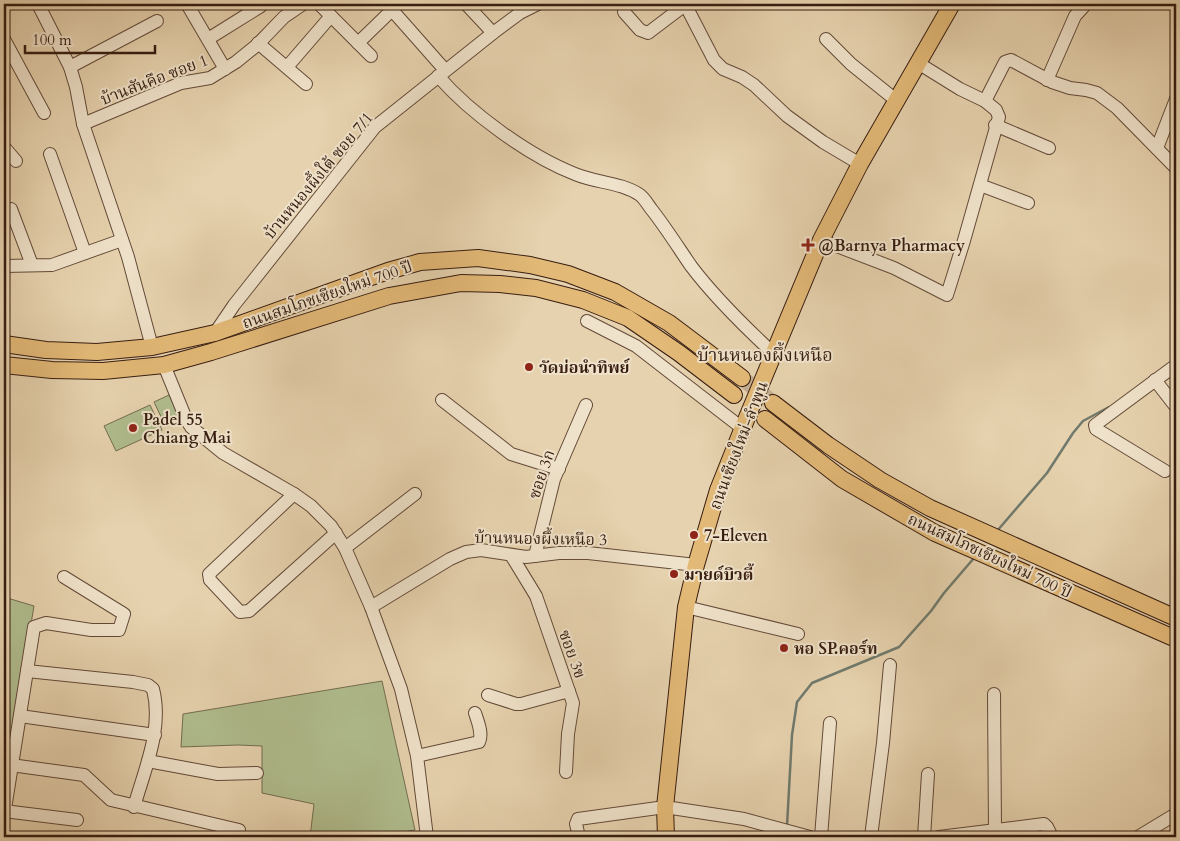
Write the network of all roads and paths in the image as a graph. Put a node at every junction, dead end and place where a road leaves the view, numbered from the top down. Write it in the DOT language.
graph roads {
  1 [pos="38,4"];
  2 [pos="187,4"];
  3 [pos="304,4"];
  4 [pos="319,4"];
  5 [pos="466,4"];
  6 [pos="538,4"];
  7 [pos="685,4"];
  8 [pos="952,4"];
  9 [pos="1086,4"];
  10 [pos="261,6"];
  11 [pos="624,12"];
  12 [pos="331,16"];
  13 [pos="157,21"];
  14 [pos="493,33"];
  15 [pos="4,39"];
  16 [pos="208,39"];
  17 [pos="826,39"];
  18 [pos="258,43"];
  19 [pos="358,43"];
  20 [pos="371,56"];
  21 [pos="918,63"];
  22 [pos="70,67"];
  23 [pos="287,67"];
  24 [pos="225,69"];
  25 [pos="441,73"];
  26 [pos="1047,80"];
  27 [pos="306,84"];
  28 [pos="1176,99"];
  29 [pos="897,101"];
  30 [pos="985,101"];
  31 [pos="44,113"];
  32 [pos="997,121"];
  33 [pos="83,124"];
  34 [pos="4,147"];
  35 [pos="1049,148"];
  36 [pos="1157,148"];
  37 [pos="50,154"];
  38 [pos="16,161"];
  39 [pos="860,164"];
  40 [pos="1176,168"];
  41 [pos="980,185"];
  42 [pos="1028,203"];
  43 [pos="11,209"];
  44 [pos="122,240"];
  45 [pos="822,240"];
  46 [pos="85,253"];
  47 [pos="32,265"];
  48 [pos="4,266"];
  49 [pos="587,321"];
  50 [pos="215,333"];
  51 [pos="4,344"];
  52 [pos="152,347"];
  53 [pos="774,354"];
  54 [pos="4,365"];
  55 [pos="164,365"];
  56 [pos="1176,365"];
  57 [pos="742,378"];
  58 [pos="1155,380"];
  59 [pos="734,395"];
  60 [pos="442,400"];
  61 [pos="773,403"];
  62 [pos="586,405"];
  63 [pos="1176,407"];
  64 [pos="765,419"];
  65 [pos="742,428"];
  66 [pos="559,469"];
  67 [pos="1165,471"];
  68 [pos="294,494"];
  69 [pos="415,494"];
  70 [pos="336,533"];
  71 [pos="345,548"];
  72 [pos="511,555"];
  73 [pos="535,556"];
  74 [pos="696,565"];
  75 [pos="64,576"];
  76 [pos="371,607"];
  77 [pos="686,608"];
  78 [pos="1176,618"];
  79 [pos="798,634"];
  80 [pos="1176,640"];
  81 [pos="890,665"];
  82 [pos="27,671"];
  83 [pos="569,691"];
  84 [pos="994,694"];
  85 [pos="488,695"];
  86 [pos="475,713"];
  87 [pos="20,716"];
  88 [pos="830,723"];
  89 [pos="155,735"];
  90 [pos="416,756"];
  91 [pos="148,761"];
  92 [pos="11,765"];
  93 [pos="566,772"];
  94 [pos="257,773"];
  95 [pos="928,774"];
  96 [pos="134,807"];
  97 [pos="665,807"];
  98 [pos="4,811"];
  99 [pos="1176,814"];
  100 [pos="4,815"];
  101 [pos="77,820"];
  102 [pos="240,830"];
  103 [pos="995,831"];
  104 [pos="427,837"];
  105 [pos="579,837"];
  106 [pos="666,837"];
  107 [pos="810,837"];
  108 [pos="821,837"];
  109 [pos="870,837"];
  110 [pos="924,837"];
  111 [pos="940,837"];
  112 [pos="1052,837"];
  113 [pos="1138,837"];
  1 -- 22 [label="street"];
  2 -- 16 [label="street"];
  3 -- 18 [label="street, บ้านสันคือ ซอย 1"];
  4 -- 12 [label="street"];
  5 -- 14 [label="street"];
  6 -- 14 [label="street, บ้านหนองผึ้งใต้ ซอย 7/1"];
  7 -- 11 [label="street"];
  7 -- 39 [label="street"];
  8 -- 21 [label="main road, ถนนเชียงใหม่-ลำพูน"];
  9 -- 26 [label="street"];
  10 -- 16 [label="street"];
  12 -- 19 [label="street"];
  12 -- 23 [label="street"];
  13 -- 22 [label="street"];
  14 -- 25 [label="street, บ้านหนองผึ้งใต้ ซอย 7/1"];
  15 -- 31 [label="street"];
  16 -- 24 [label="street"];
  17 -- 29 [label="street"];
  18 -- 23 [label="street"];
  18 -- 24 [label="street, บ้านสันคือ ซอย 1"];
  19 -- 20 [label="street"];
  19 -- 25 [label="street"];
  21 -- 29 [label="main road, ถนนเชียงใหม่-ลำพูน"];
  21 -- 30 [label="street"];
  22 -- 33 [label="street"];
  23 -- 27 [label="street"];
  24 -- 33 [label="street, บ้านสันคือ ซอย 1"];
  25 -- 50 [label="street, บ้านหนองผึ้งใต้ ซอย 7/1"];
  25 -- 53 [label="street"];
  26 -- 30 [label="street"];
  26 -- 36 [label="street"];
  28 -- 36 [label="street"];
  29 -- 39 [label="main road, ถนนเชียงใหม่-ลำพูน"];
  30 -- 32 [label="street"];
  32 -- 35 [label="street"];
  32 -- 41 [label="street"];
  33 -- 44 [label="street"];
  34 -- 38 [label="street"];
  36 -- 40 [label="street"];
  37 -- 46 [label="street"];
  39 -- 45 [label="main road, ถนนเชียงใหม่-ลำพูน"];
  41 -- 42 [label="street"];
  41 -- 45 [label="street"];
  43 -- 47 [label="street"];
  44 -- 46 [label="street"];
  44 -- 52 [label="street"];
  45 -- 53 [label="main road, ถนนเชียงใหม่-ลำพูน"];
  46 -- 47 [label="street"];
  47 -- 48 [label="street"];
  49 -- 65 [label="street"];
  50 -- 52 [label="main road, ถนนสมโภชเชียงใหม่ 700 ปี"];
  50 -- 57 [label="main road, ถนนสมโภชเชียงใหม่ 700 ปี"];
  51 -- 52 [label="main road, ถนนสมโภชเชียงใหม่ 700 ปี"];
  53 -- 65 [label="main road, ถนนเชียงใหม่-ลำพูน"];
  54 -- 55 [label="main road, ถนนสมโภชเชียงใหม่ 700 ปี"];
  55 -- 59 [label="main road, ถนนสมโภชเชียงใหม่ 700 ปี"];
  55 -- 68 [label="street"];
  56 -- 58 [label="street"];
  58 -- 63 [label="street"];
  58 -- 67 [label="street"];
  60 -- 66 [label="street"];
  61 -- 78 [label="main road, ถนนสมโภชเชียงใหม่ 700 ปี"];
  62 -- 66 [label="street, ซอย 3ก"];
  64 -- 80 [label="main road, ถนนสมโภชเชียงใหม่ 700 ปี"];
  65 -- 74 [label="main road, ถนนเชียงใหม่-ลำพูน"];
  66 -- 73 [label="street, ซอย 3ก"];
  68 -- 70 [label="street"];
  68 -- 70 [label="street"];
  69 -- 71 [label="street"];
  70 -- 71 [label="street"];
  71 -- 76 [label="street"];
  72 -- 73 [label="street, บ้านหนองผึ้งเหนือ 3"];
  72 -- 76 [label="street, บ้านหนองผึ้งเหนือ 3"];
  72 -- 83 [label="street, ซอย 3ข"];
  73 -- 74 [label="street, บ้านหนองผึ้งเหนือ 3"];
  74 -- 77 [label="main road, ถนนเชียงใหม่-ลำพูน"];
  75 -- 82 [label="street"];
  76 -- 90 [label="street"];
  77 -- 79 [label="street"];
  77 -- 97 [label="main road, ถนนเชียงใหม่-ลำพูน"];
  81 -- 109 [label="street"];
  82 -- 87 [label="street"];
  82 -- 89 [label="street"];
  83 -- 85 [label="street"];
  83 -- 93 [label="street, ซอย 3ข"];
  84 -- 103 [label="street"];
  86 -- 90 [label="street"];
  87 -- 89 [label="street"];
  87 -- 92 [label="street"];
  88 -- 108 [label="street"];
  89 -- 91 [label="street"];
  90 -- 104 [label="street"];
  91 -- 94 [label="street"];
  91 -- 96 [label="street"];
  92 -- 96 [label="street"];
  92 -- 98 [label="street"];
  95 -- 110 [label="street"];
  96 -- 102 [label="street"];
  97 -- 105 [label="street"];
  97 -- 106 [label="main road, ถนนเชียงใหม่-ลำพูน"];
  97 -- 107 [label="street"];
  98 -- 100 [label="street"];
  98 -- 101 [label="street"];
  99 -- 113 [label="street"];
  103 -- 111 [label="street"];
  103 -- 112 [label="street"];
}
